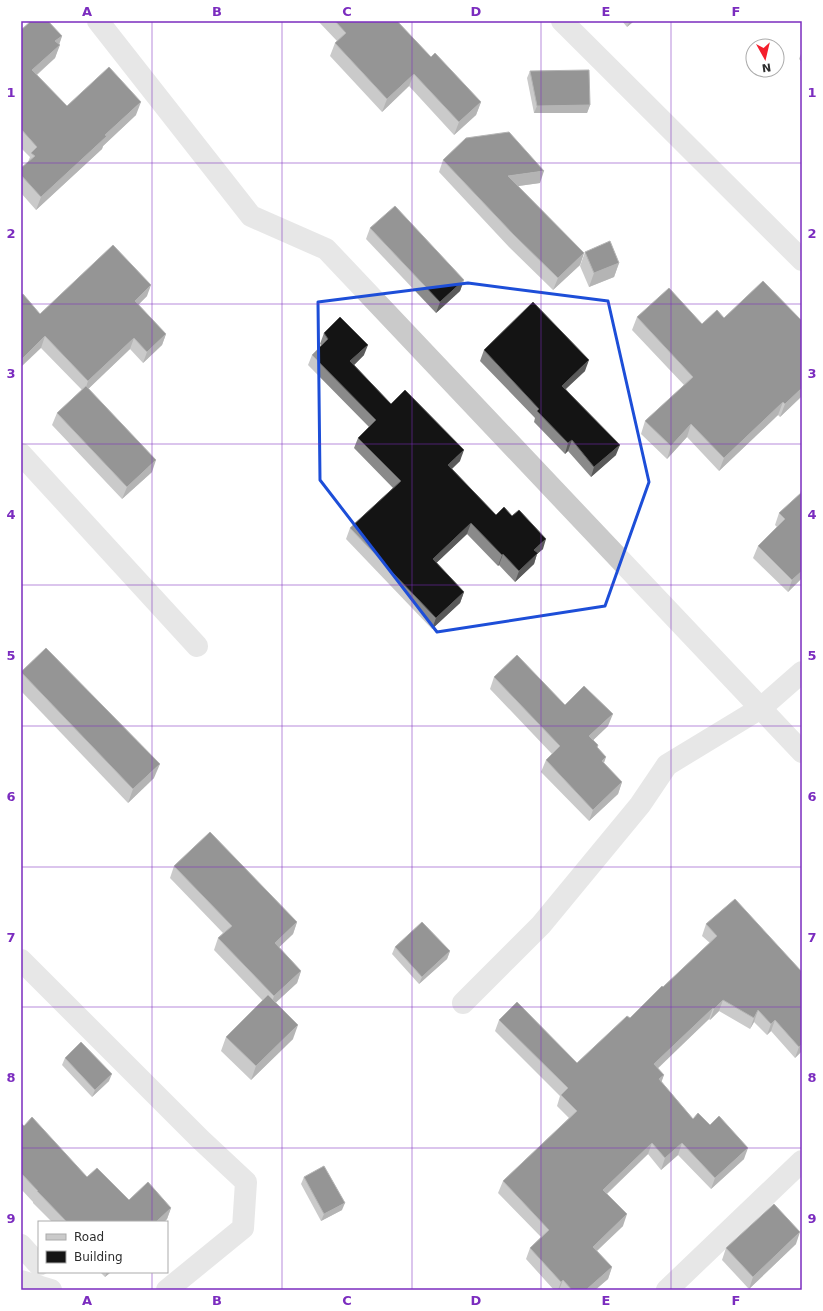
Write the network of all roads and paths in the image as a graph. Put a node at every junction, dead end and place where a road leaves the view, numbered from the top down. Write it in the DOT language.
graph roads {
  1 [pos="98,21"];
  2 [pos="562,21"];
  3 [pos="802,260"];
  4 [pos="21,454"];
  5 [pos="197,646"];
  6 [pos="802,672"];
  7 [pos="762,708"];
  8 [pos="802,752"];
  9 [pos="21,960"];
  10 [pos="463,1003"];
  11 [pos="802,1161"];
  12 [pos="21,1245"];
  13 [pos="38,1264"];
  14 [pos="46,1273"];
  15 [pos="21,1281"];
  16 [pos="51,1290"];
  17 [pos="61,1290"];
  18 [pos="167,1290"];
  19 [pos="667,1290"];
  1 -- 7 [label="street"];
  2 -- 3 [label="street"];
  4 -- 5 [label="street"];
  6 -- 7 [label="street"];
  7 -- 8 [label="street"];
  7 -- 10 [label="street"];
  9 -- 18 [label="street"];
  11 -- 19 [label="street"];
  12 -- 13 [label="street"];
  14 -- 17 [label="street"];
  15 -- 16 [label="street"];
}
